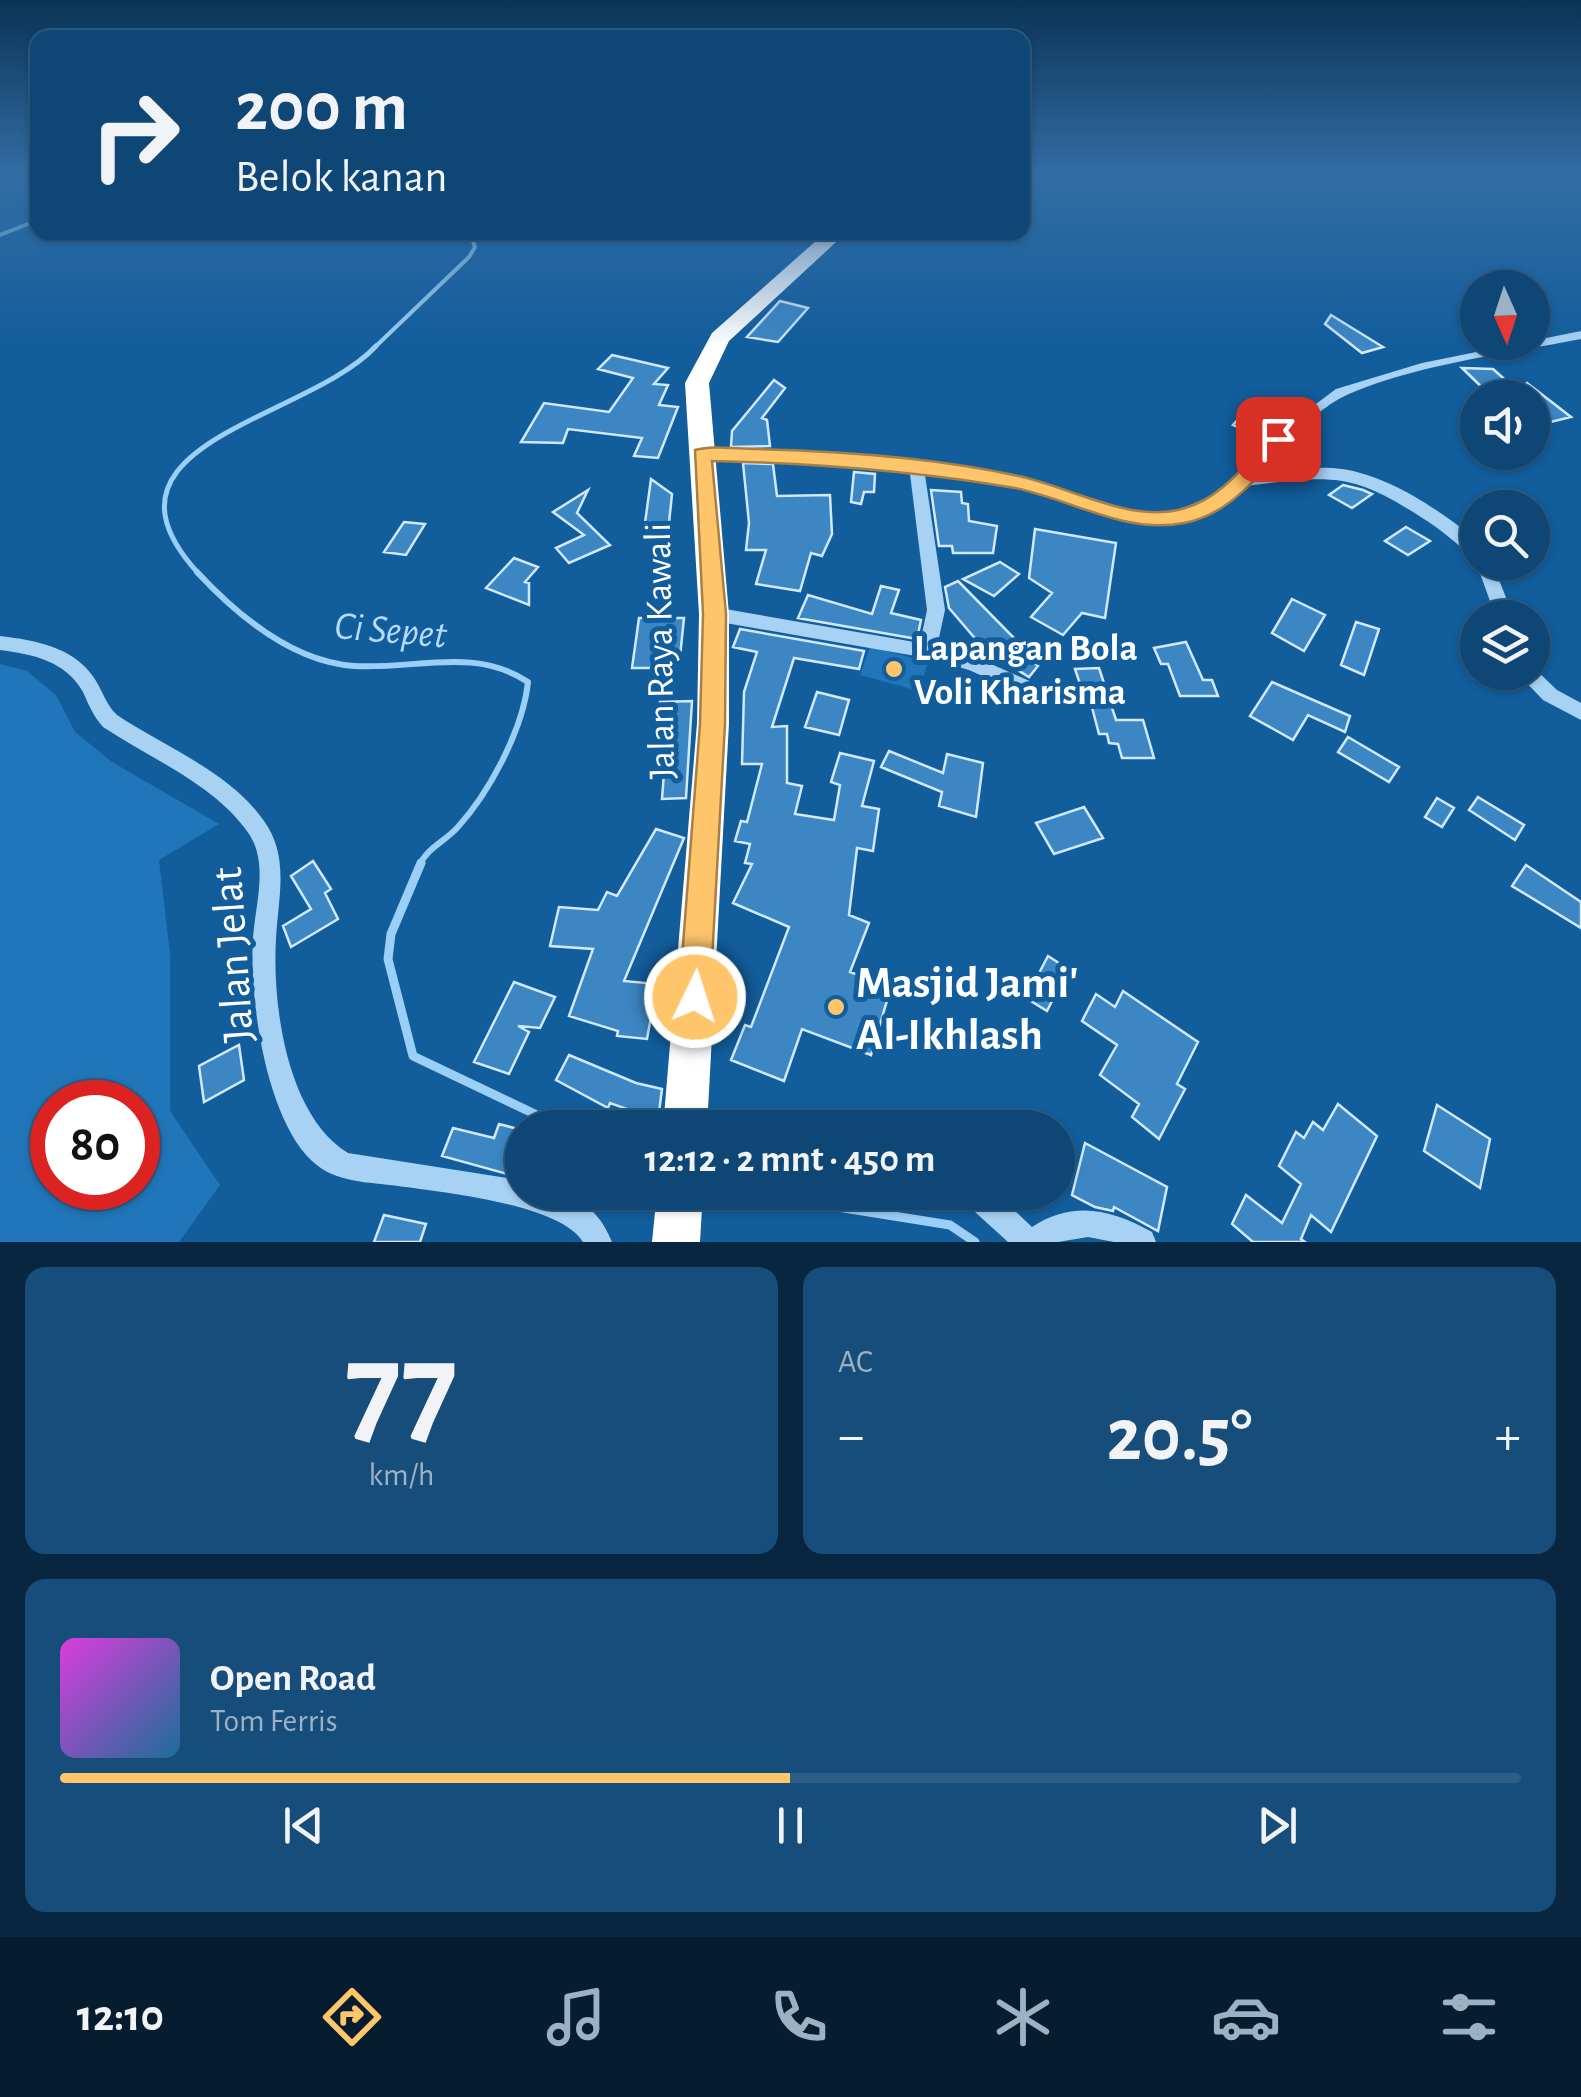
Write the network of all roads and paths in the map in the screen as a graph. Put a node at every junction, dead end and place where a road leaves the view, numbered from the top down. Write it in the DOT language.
graph roads {
  1 [pos="829,240"];
  2 [pos="1581,335"];
  3 [pos="702,454"];
  4 [pos="917,469"];
  5 [pos="1244,481"];
  6 [pos="1460,539"];
  7 [pos="714,614"];
  8 [pos="0,644"];
  9 [pos="927,651"];
  10 [pos="1546,690"];
  11 [pos="1056,701"];
  12 [pos="1581,712"];
  13 [pos="693,1103"];
  14 [pos="679,1210"];
  15 [pos="995,1210"];
  16 [pos="598,1242"];
  17 [pos="676,1242"];
  18 [pos="1031,1242"];
  19 [pos="1142,1242"];
  1 -- 3 [label="highway, Jalan Raya Kawali"];
  2 -- 5 [label="street"];
  3 -- 4 [label="street"];
  3 -- 7 [label="highway, Jalan Raya Kawali"];
  4 -- 5 [label="street"];
  4 -- 9 [label="street"];
  5 -- 6 [label="street"];
  7 -- 9 [label="street"];
  7 -- 13 [label="highway, Jalan Raya Kawali"];
  8 -- 16 [label="street, Jalan Jelat"];
  9 -- 11 [label="street"];
  10 -- 12 [label="street"];
  14 -- 17 [label="highway"];
  15 -- 18 [label="street"];
  18 -- 19 [label="street"];
}
